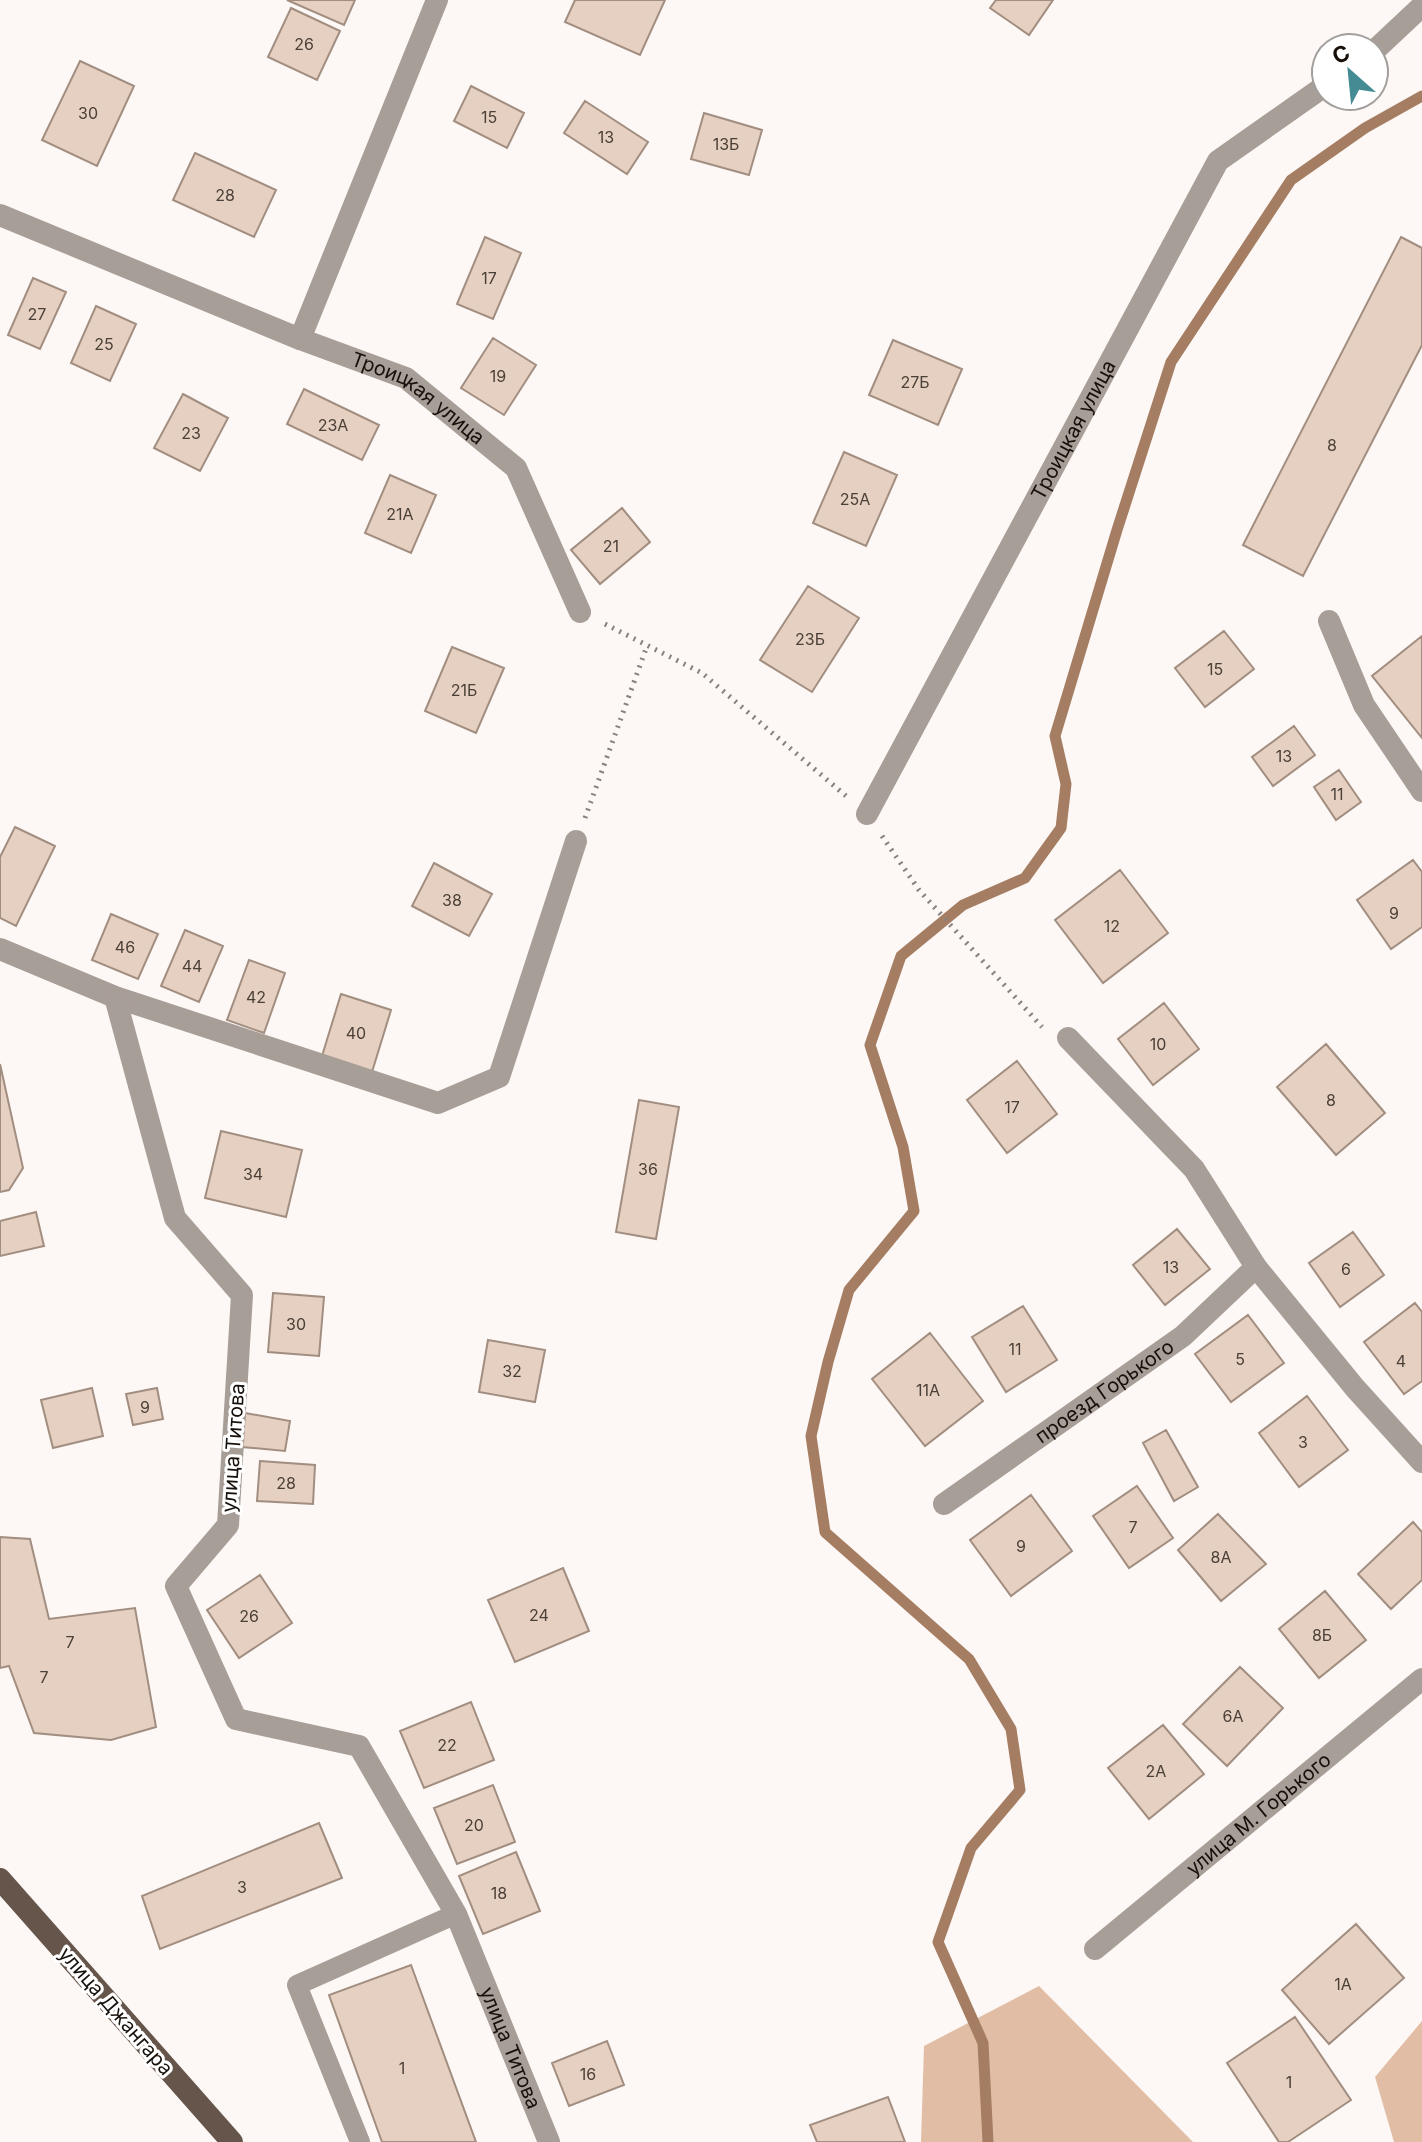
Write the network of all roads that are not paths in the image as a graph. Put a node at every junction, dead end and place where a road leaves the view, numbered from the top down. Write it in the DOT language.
graph roads {
  1 [pos="437,0"];
  2 [pos="1422,6"];
  3 [pos="1390,36"];
  4 [pos="1310,96"];
  5 [pos="0,215"];
  6 [pos="300,339"];
  7 [pos="580,612"];
  8 [pos="1329,621"];
  9 [pos="1422,791"];
  10 [pos="867,814"];
  11 [pos="576,841"];
  12 [pos="0,949"];
  13 [pos="115,997"];
  14 [pos="1068,1038"];
  15 [pos="1256,1267"];
  16 [pos="1422,1462"];
  17 [pos="944,1504"];
  18 [pos="1422,1679"];
  19 [pos="0,1879"];
  20 [pos="456,1914"];
  21 [pos="1095,1949"];
  22 [pos="232,2142"];
  23 [pos="360,2142"];
  24 [pos="549,2142"];
  1 -- 6 [label="street"];
  2 -- 3 [label="street"];
  4 -- 10 [label="street, Троицкая улица"];
  5 -- 6 [label="street, Троицкая улица"];
  6 -- 7 [label="street, Троицкая улица"];
  8 -- 9 [label="street"];
  11 -- 13 [label="street"];
  12 -- 13 [label="street"];
  13 -- 20 [label="street, улица Титова"];
  14 -- 15 [label="street"];
  15 -- 16 [label="street"];
  15 -- 17 [label="street, проезд Горького"];
  18 -- 21 [label="street, улица М. Горького"];
  19 -- 22 [label="main road, улица Джангара"];
  20 -- 23 [label="lane"];
  20 -- 24 [label="street, улица Титова"];
}
